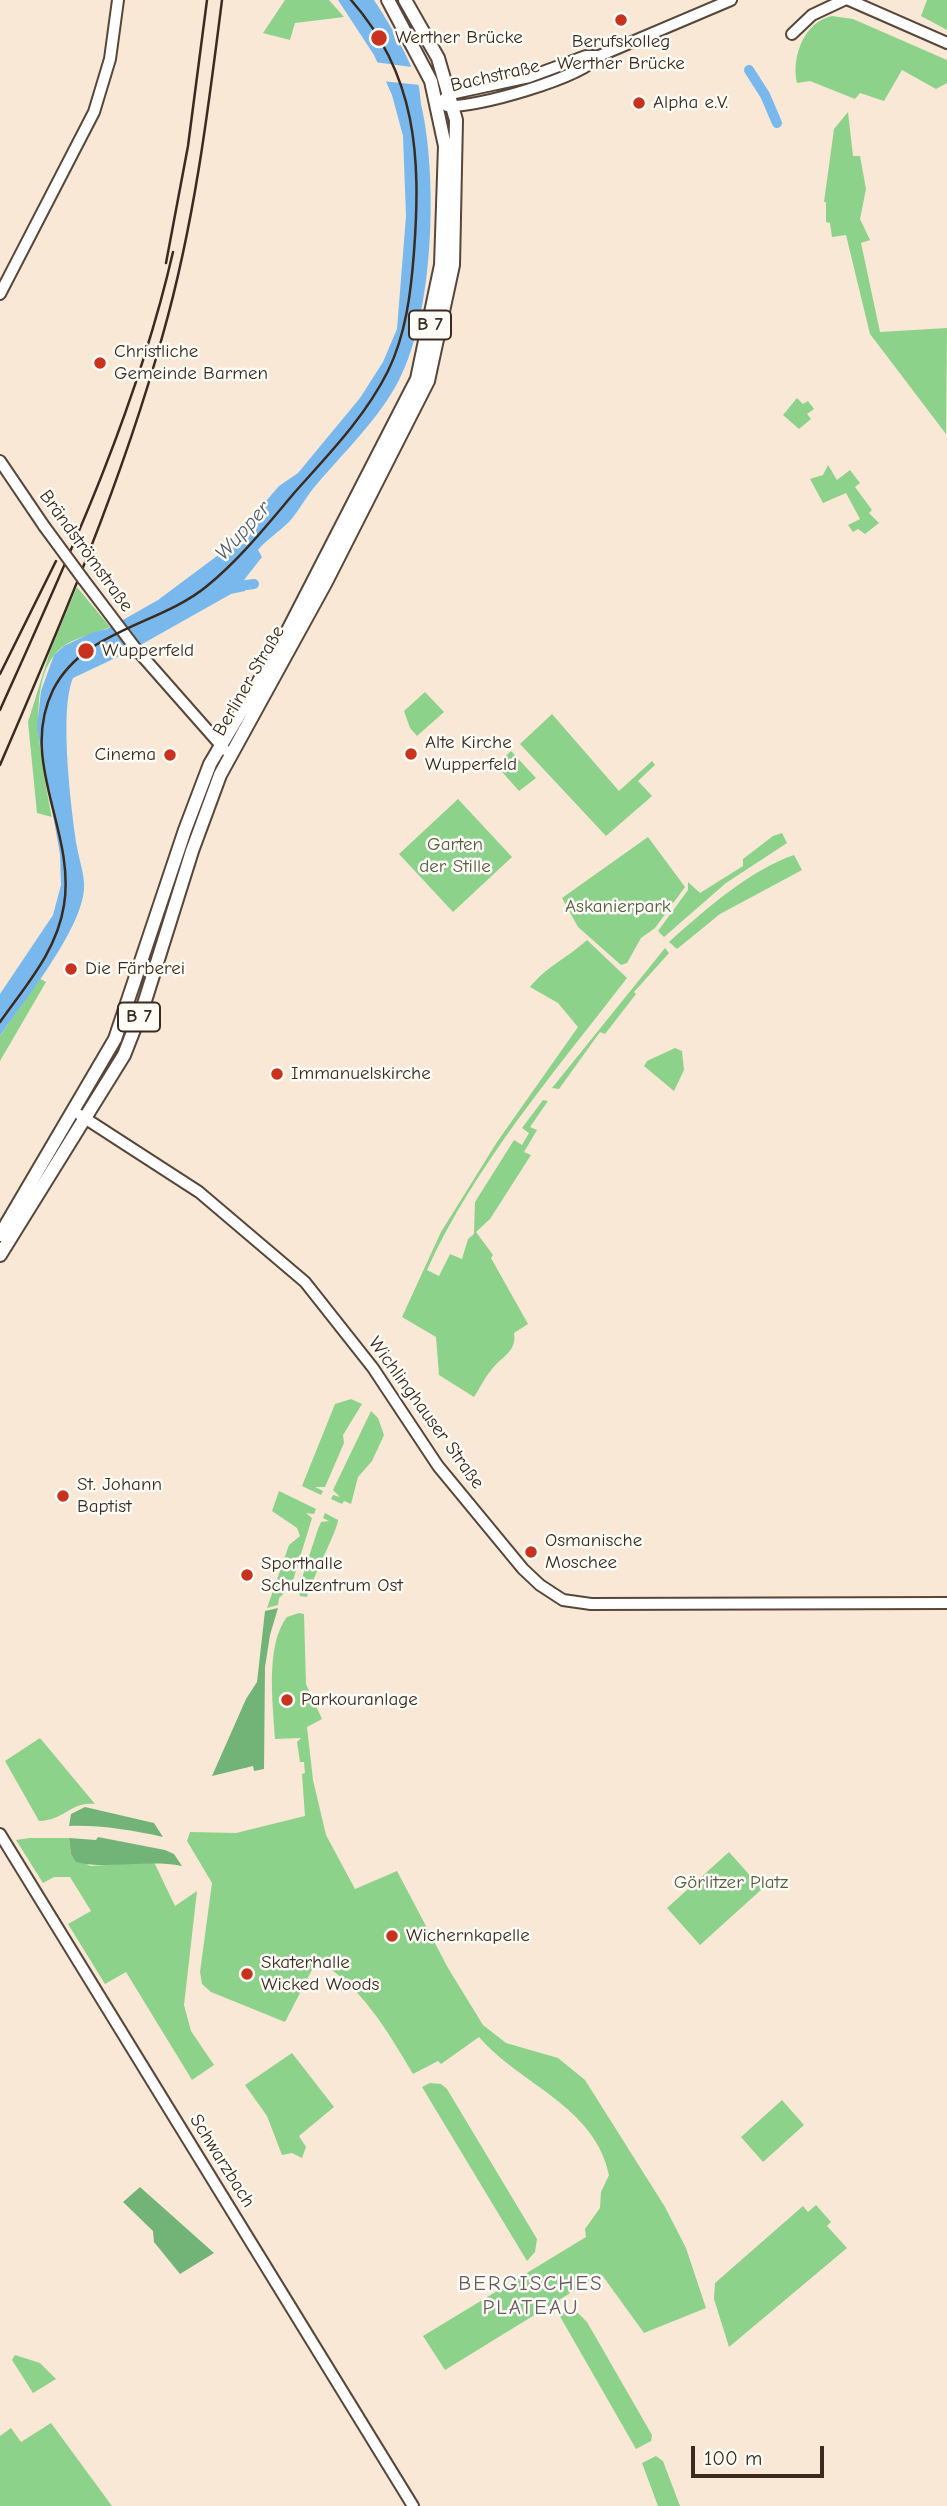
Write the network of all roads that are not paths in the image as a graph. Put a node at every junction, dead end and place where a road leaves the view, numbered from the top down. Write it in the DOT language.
graph roads {
  1 [pos="118,0"];
  2 [pos="388,0"];
  3 [pos="405,0"];
  4 [pos="730,0"];
  5 [pos="847,0"];
  6 [pos="792,33"];
  7 [pos="947,43"];
  8 [pos="452,100"];
  9 [pos="437,105"];
  10 [pos="0,294"];
  11 [pos="0,461"];
  12 [pos="329,563"];
  13 [pos="225,750"];
  14 [pos="186,826"];
  15 [pos="199,832"];
  16 [pos="74,1112"];
  17 [pos="86,1119"];
  18 [pos="0,1235"];
  19 [pos="0,1255"];
  20 [pos="947,1603"];
  21 [pos="0,1833"];
  22 [pos="413,2506"];
  1 -- 10 [label="street"];
  2 -- 9 [label="main road, B 7"];
  3 -- 8 [label="main road, B 7"];
  4 -- 8 [label="street, Bachstraße"];
  5 -- 6 [label="street"];
  5 -- 7 [label="street"];
  8 -- 9 [label="street, Bachstraße"];
  8 -- 12 [label="main road, Berliner Straße / B 7"];
  9 -- 12 [label="main road, Berliner Straße / B 7"];
  11 -- 13 [label="street, Brändströmstraße, bridge"];
  12 -- 13 [label="main road, Berliner Straße / B 7"];
  13 -- 14 [label="main road, Berliner Straße / B 7"];
  13 -- 15 [label="main road, Berliner Straße / B 7"];
  14 -- 15 [label="main road"];
  14 -- 16 [label="main road, Berliner Straße / B 7"];
  15 -- 17 [label="main road, Berliner Straße / B 7"];
  16 -- 17 [label="street, Wichlinghauser Straße"];
  16 -- 18 [label="main road, Berliner Straße / B 7"];
  17 -- 19 [label="main road, Berliner Straße / B 7"];
  17 -- 20 [label="street, Wichlinghauser Straße"];
  21 -- 22 [label="street, Schwarzbach"];
}
